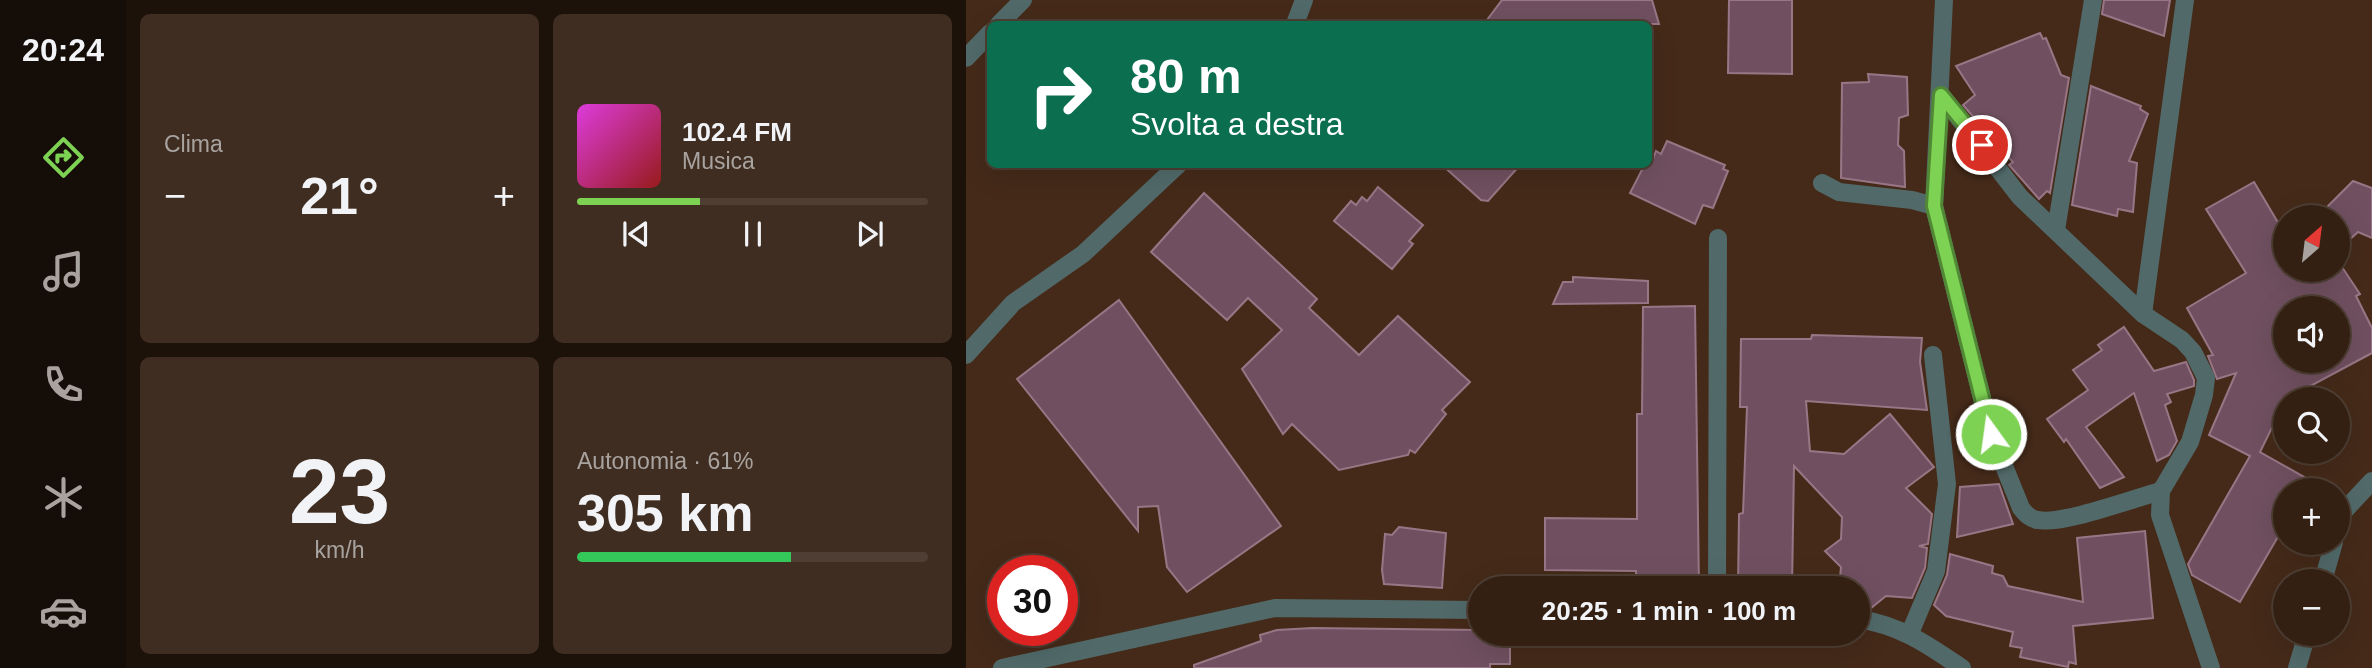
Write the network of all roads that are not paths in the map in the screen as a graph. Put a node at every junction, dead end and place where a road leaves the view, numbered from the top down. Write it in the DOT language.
graph roads {
  1 [pos="1023,0"];
  2 [pos="1304,0"];
  3 [pos="1944,0"];
  4 [pos="2093,0"];
  5 [pos="2185,0"];
  6 [pos="1002,21"];
  7 [pos="1295,21"];
  8 [pos="987,36"];
  9 [pos="966,58"];
  10 [pos="1941,95"];
  11 [pos="1175,168"];
  12 [pos="1822,183"];
  13 [pos="1934,206"];
  14 [pos="2056,230"];
  15 [pos="1718,238"];
  16 [pos="2143,314"];
  17 [pos="966,355"];
  18 [pos="1933,355"];
  19 [pos="2372,481"];
  20 [pos="2161,491"];
  21 [pos="2350,505"];
  22 [pos="1717,576"];
  23 [pos="1468,611"];
  24 [pos="1870,620"];
  25 [pos="1910,632"];
  26 [pos="2303,646"];
  27 [pos="1002,668"];
  28 [pos="1962,668"];
  29 [pos="2211,668"];
  30 [pos="2297,668"];
  1 -- 6 [label="street"];
  2 -- 7 [label="street"];
  3 -- 10 [label="street"];
  4 -- 14 [label="street"];
  5 -- 16 [label="street"];
  8 -- 9 [label="street"];
  10 -- 13 [label="street"];
  10 -- 14 [label="street"];
  11 -- 17 [label="street"];
  12 -- 13 [label="street"];
  13 -- 20 [label="street"];
  14 -- 16 [label="street"];
  15 -- 22 [label="street"];
  16 -- 20 [label="street"];
  18 -- 25 [label="street"];
  19 -- 21 [label="street"];
  20 -- 29 [label="street"];
  23 -- 27 [label="street"];
  24 -- 25 [label="street"];
  25 -- 28 [label="street"];
  26 -- 30 [label="street"];
}
